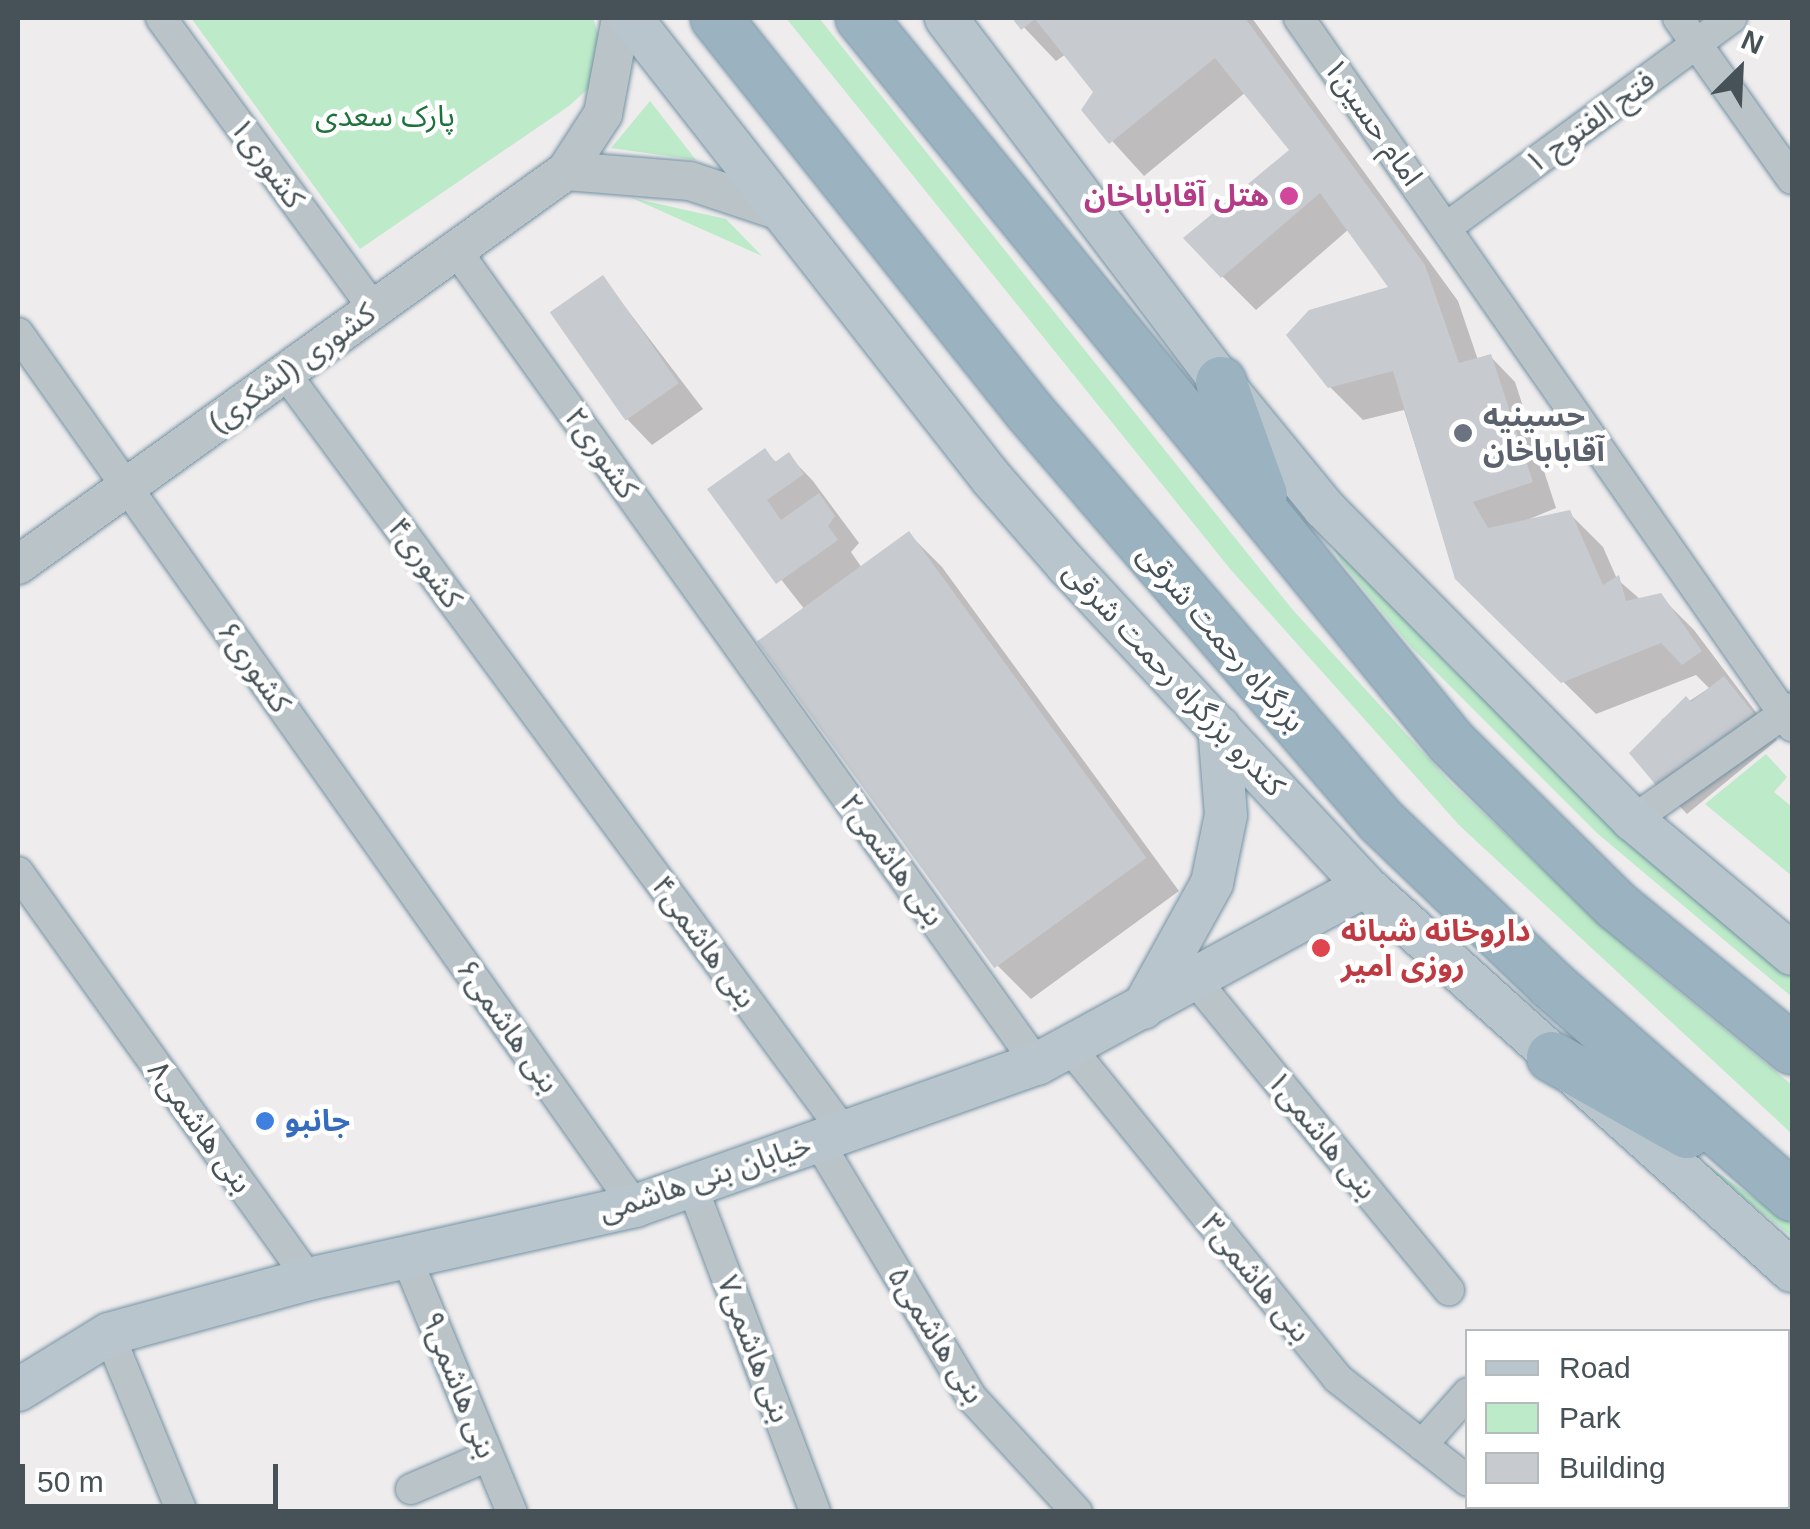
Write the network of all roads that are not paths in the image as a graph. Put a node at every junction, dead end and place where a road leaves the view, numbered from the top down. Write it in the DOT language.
graph roads {
  1 [pos="161,18"];
  2 [pos="622,18"];
  3 [pos="631,18"];
  4 [pos="716,18"];
  5 [pos="861,18"];
  6 [pos="946,18"];
  7 [pos="1300,18"];
  8 [pos="1678,18"];
  9 [pos="1732,18"];
  10 [pos="1697,44"];
  11 [pos="566,171"];
  12 [pos="1792,178"];
  13 [pos="783,212"];
  14 [pos="1447,227"];
  15 [pos="456,250"];
  16 [pos="374,309"];
  17 [pos="18,332"];
  18 [pos="285,373"];
  19 [pos="1221,382"];
  20 [pos="126,487"];
  21 [pos="1278,537"];
  22 [pos="18,566"];
  23 [pos="746,657"];
  24 [pos="1789,716"];
  25 [pos="1218,726"];
  26 [pos="564,752"];
  27 [pos="1633,820"];
  28 [pos="381,846"];
  29 [pos="18,872"];
  30 [pos="1364,886"];
  31 [pos="1792,954"];
  32 [pos="1195,980"];
  33 [pos="1143,1009"];
  34 [pos="1792,1049"];
  35 [pos="1054,1056"];
  36 [pos="1552,1057"];
  37 [pos="831,1136"];
  38 [pos="692,1186"];
  39 [pos="1782,1189"];
  40 [pos="636,1206"];
  41 [pos="407,1259"];
  42 [pos="1792,1271"];
  43 [pos="309,1279"];
  44 [pos="1449,1290"];
  45 [pos="110,1334"];
  46 [pos="18,1390"];
  47 [pos="1465,1397"];
  48 [pos="1422,1445"];
  49 [pos="488,1456"];
  50 [pos="1465,1477"];
  51 [pos="411,1489"];
  52 [pos="182,1512"];
  53 [pos="512,1512"];
  54 [pos="815,1512"];
  55 [pos="1077,1512"];
  1 -- 16 [label="street, ۱کشوری"];
  2 -- 11 [label="street"];
  3 -- 13 [label="main road, کندرو بزرگراه رحمت شرقی"];
  4 -- 39 [label="highway, بزرگراه رحمت شرقی"];
  5 -- 21 [label="highway"];
  6 -- 19 [label="main road"];
  7 -- 14 [label="street, امام حسین۱"];
  8 -- 10 [label="street"];
  9 -- 10 [label="street, فتح الفتوح ۱"];
  10 -- 12 [label="street"];
  10 -- 14 [label="street, فتح الفتوح ۱"];
  11 -- 13 [label="street"];
  11 -- 15 [label="street, کشوری (لشکری)"];
  13 -- 25 [label="main road, کندرو بزرگراه رحمت شرقی"];
  14 -- 24 [label="street, امام حسین۱"];
  15 -- 16 [label="street, کشوری (لشکری)"];
  15 -- 23 [label="street, کشوری۲"];
  16 -- 18 [label="street, کشوری (لشکری)"];
  17 -- 20 [label="street, کشوری۶"];
  18 -- 20 [label="street, کشوری (لشکری)"];
  18 -- 26 [label="street, کشوری۴"];
  19 -- 21 [label="highway"];
  19 -- 27 [label="main road"];
  20 -- 22 [label="street, کشوری (لشکری)"];
  20 -- 28 [label="street, کشوری۶"];
  21 -- 34 [label="highway"];
  23 -- 35 [label="street, ۲بنی هاشمی"];
  24 -- 27 [label="street"];
  25 -- 30 [label="main road, کندرو بزرگراه رحمت شرقی"];
  25 -- 33 [label="main road"];
  26 -- 37 [label="street, ۴بنی هاشمی"];
  27 -- 31 [label="main road"];
  28 -- 40 [label="street, ۶بنی هاشمی"];
  29 -- 43 [label="street, ۸بنی هاشمی"];
  30 -- 32 [label="main road, خیابان بنی هاشمی"];
  30 -- 36 [label="main road, کندرو بزرگراه رحمت شرقی"];
  32 -- 33 [label="main road, خیابان بنی هاشمی"];
  32 -- 44 [label="street, بنی هاشمی۱"];
  33 -- 35 [label="main road, خیابان بنی هاشمی"];
  35 -- 37 [label="main road, خیابان بنی هاشمی"];
  35 -- 48 [label="street, بنی هاشمی۳"];
  36 -- 39 [label="highway"];
  36 -- 42 [label="main road, کندرو بزرگراه رحمت شرقی"];
  37 -- 38 [label="main road, خیابان بنی هاشمی"];
  37 -- 55 [label="street, بنی هاشمی۵"];
  38 -- 40 [label="main road, خیابان بنی هاشمی"];
  38 -- 54 [label="street, بنی هاشمی۷"];
  40 -- 41 [label="main road, خیابان بنی هاشمی"];
  41 -- 43 [label="main road, خیابان بنی هاشمی"];
  41 -- 49 [label="street, بنی هاشمی۹"];
  43 -- 45 [label="main road, خیابان بنی هاشمی"];
  45 -- 46 [label="main road, خیابان بنی هاشمی"];
  45 -- 52 [label="street"];
  47 -- 48 [label="street"];
  48 -- 50 [label="street, بنی هاشمی۳"];
  49 -- 51 [label="street"];
  49 -- 53 [label="street, بنی هاشمی۹"];
}
